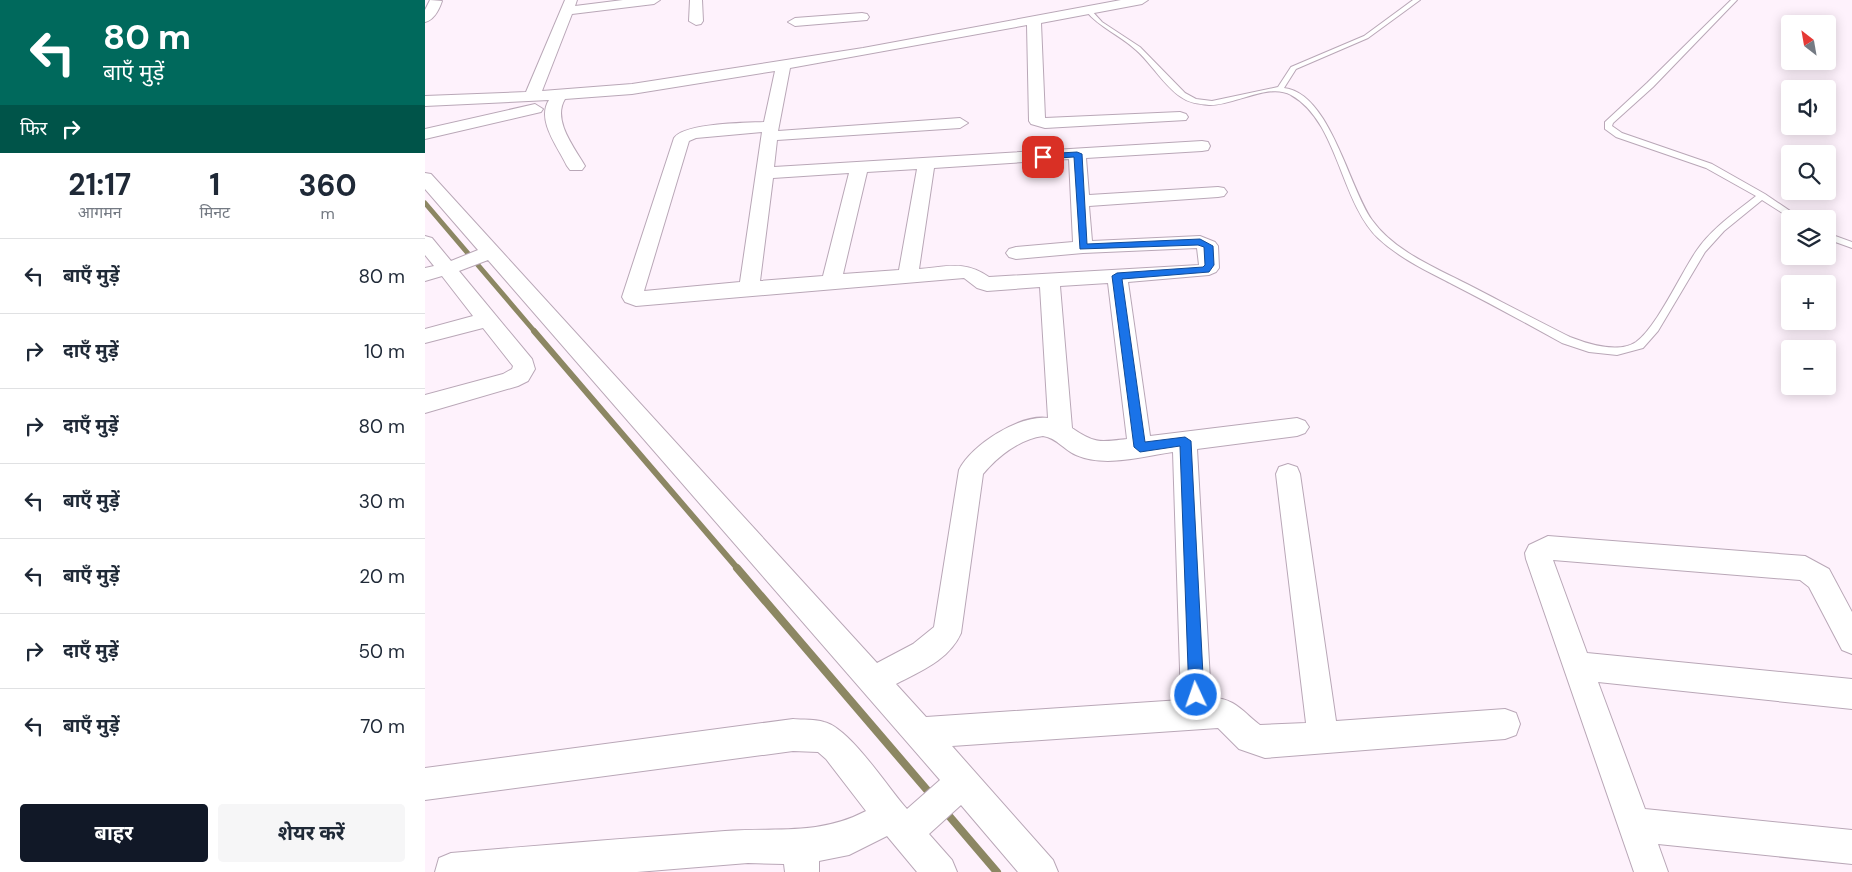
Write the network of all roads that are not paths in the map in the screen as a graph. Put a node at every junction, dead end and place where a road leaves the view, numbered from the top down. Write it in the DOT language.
graph roads {
  1 [pos="437,0"];
  2 [pos="654,0"];
  3 [pos="696,0"];
  4 [pos="862,0"];
  5 [pos="1080,0"];
  6 [pos="1142,0"];
  7 [pos="1417,0"];
  8 [pos="1734,0"];
  9 [pos="425,2"];
  10 [pos="569,5"];
  11 [pos="1089,11"];
  12 [pos="862,17"];
  13 [pos="425,18"];
  14 [pos="696,21"];
  15 [pos="1034,21"];
  16 [pos="795,22"];
  17 [pos="863,52"];
  18 [pos="783,65"];
  19 [pos="1280,89"];
  20 [pos="532,96"];
  21 [pos="425,101"];
  22 [pos="556,101"];
  23 [pos="1180,117"];
  24 [pos="960,123"];
  25 [pos="770,131"];
  26 [pos="425,134"];
  27 [pos="1202,146"];
  28 [pos="1077,154"];
  29 [pos="926,164"];
  30 [pos="576,166"];
  31 [pos="859,168"];
  32 [pos="765,173"];
  33 [pos="425,178"];
  34 [pos="1219,192"];
  35 [pos="1763,196"];
  36 [pos="1080,201"];
  37 [pos="1784,210"];
  38 [pos="1836,239"];
  39 [pos="425,242"];
  40 [pos="1852,245"];
  41 [pos="1083,247"];
  42 [pos="1016,253"];
  43 [pos="470,260"];
  44 [pos="425,275"];
  45 [pos="908,276"];
  46 [pos="1117,276"];
  47 [pos="1050,280"];
  48 [pos="832,281"];
  49 [pos="749,288"];
  50 [pos="487,320"];
  51 [pos="425,336"];
  52 [pos="425,404"];
  53 [pos="1297,427"];
  54 [pos="1061,432"];
  55 [pos="1185,441"];
  56 [pos="1140,447"];
  57 [pos="1288,474"];
  58 [pos="1852,640"];
  59 [pos="1577,666"];
  60 [pos="873,680"];
  61 [pos="1852,694"];
  62 [pos="1197,714"];
  63 [pos="1505,724"];
  64 [pos="919,733"];
  65 [pos="1323,738"];
  66 [pos="425,784"];
  67 [pos="927,808"];
  68 [pos="1634,825"];
  69 [pos="1852,847"];
  70 [pos="802,860"];
  71 [pos="451,870"];
  72 [pos="940,872"];
  73 [pos="1041,872"];
  74 [pos="1651,872"];
  1 -- 9 [label="street"];
  1 -- 13 [label="street"];
  2 -- 10 [label="street"];
  3 -- 14 [label="street"];
  4 -- 12 [label="street"];
  5 -- 11 [label="street"];
  6 -- 11 [label="street"];
  7 -- 19 [label="lane"];
  8 -- 35 [label="lane"];
  10 -- 20 [label="street"];
  11 -- 15 [label="street"];
  11 -- 19 [label="lane"];
  12 -- 16 [label="street"];
  12 -- 17 [label="street"];
  15 -- 17 [label="street"];
  15 -- 23 [label="street"];
  17 -- 18 [label="street"];
  18 -- 22 [label="street"];
  18 -- 25 [label="street"];
  19 -- 35 [label="lane"];
  20 -- 21 [label="street"];
  20 -- 22 [label="street"];
  22 -- 26 [label="street"];
  22 -- 30 [label="street"];
  24 -- 25 [label="street"];
  25 -- 32 [label="street"];
  25 -- 49 [label="street"];
  27 -- 28 [label="street"];
  28 -- 29 [label="street"];
  28 -- 36 [label="street"];
  29 -- 31 [label="street"];
  29 -- 45 [label="street"];
  31 -- 32 [label="street"];
  31 -- 48 [label="street"];
  32 -- 49 [label="street"];
  33 -- 43 [label="street"];
  34 -- 36 [label="street"];
  35 -- 37 [label="lane"];
  36 -- 41 [label="street"];
  38 -- 40 [label="lane"];
  39 -- 43 [label="street"];
  41 -- 42 [label="street"];
  41 -- 46 [label="street"];
  43 -- 44 [label="street"];
  43 -- 50 [label="street"];
  43 -- 60 [label="street"];
  45 -- 47 [label="street"];
  45 -- 48 [label="street"];
  46 -- 47 [label="street"];
  46 -- 56 [label="street"];
  47 -- 54 [label="street"];
  48 -- 49 [label="street"];
  50 -- 51 [label="street"];
  50 -- 52 [label="street"];
  53 -- 55 [label="street"];
  54 -- 56 [label="street"];
  54 -- 60 [label="street"];
  55 -- 56 [label="street"];
  55 -- 62 [label="street"];
  57 -- 65 [label="street"];
  58 -- 59 [label="street"];
  59 -- 61 [label="street"];
  59 -- 68 [label="street"];
  60 -- 64 [label="street"];
  62 -- 64 [label="street"];
  62 -- 65 [label="street"];
  63 -- 65 [label="street"];
  64 -- 67 [label="street"];
  66 -- 67 [label="street"];
  67 -- 70 [label="street"];
  67 -- 72 [label="street"];
  67 -- 73 [label="street"];
  68 -- 69 [label="street"];
  68 -- 74 [label="street"];
  70 -- 71 [label="street"];
}
